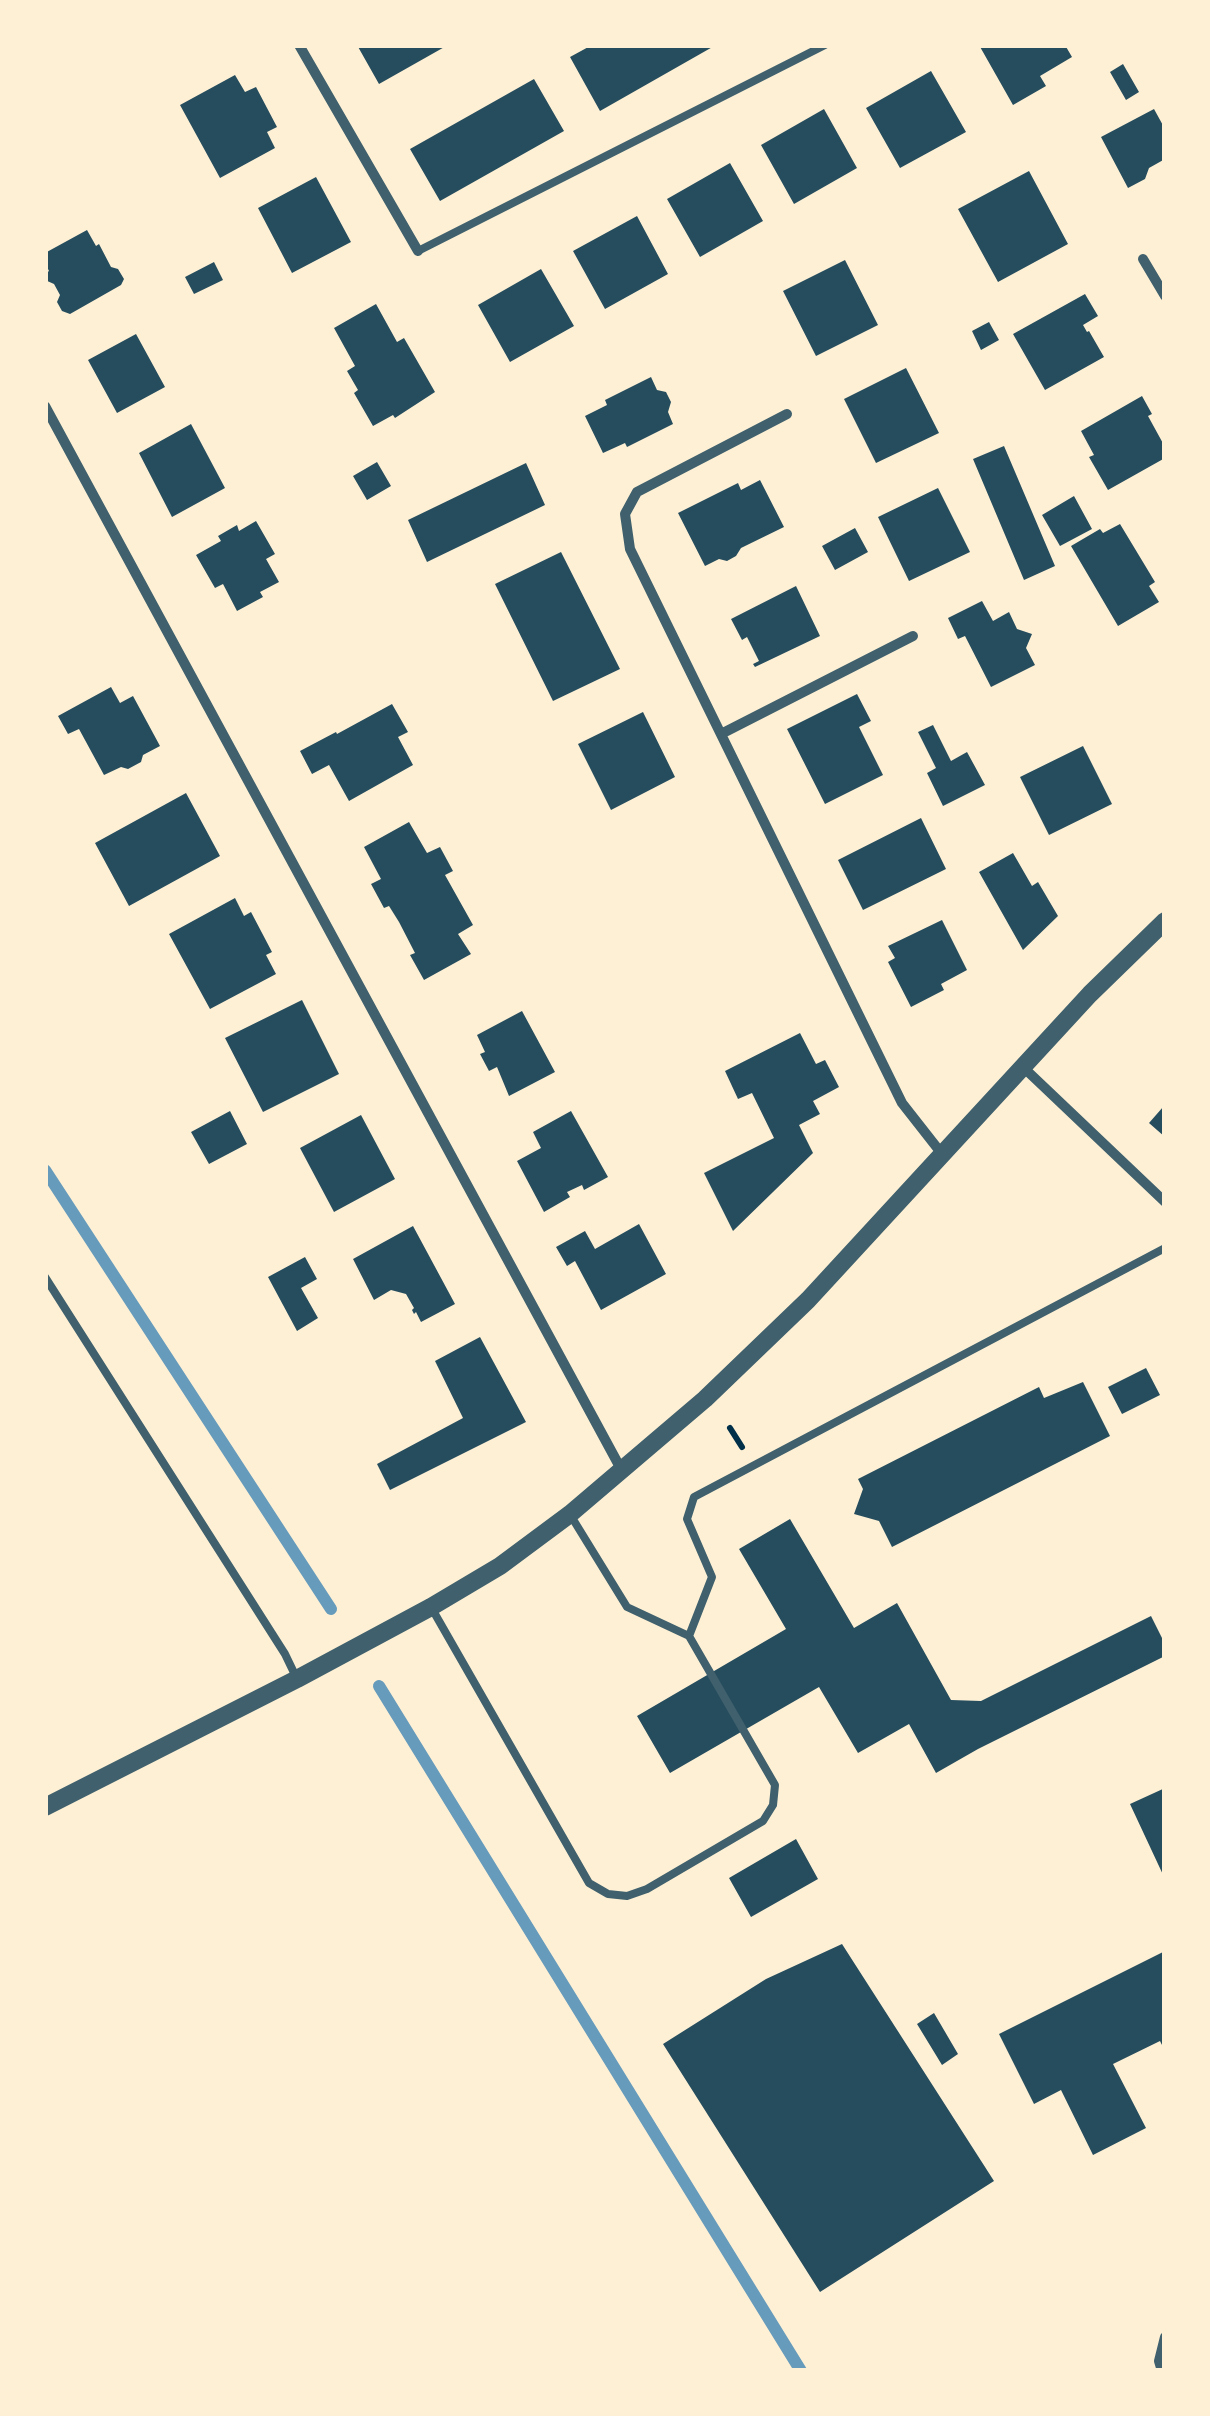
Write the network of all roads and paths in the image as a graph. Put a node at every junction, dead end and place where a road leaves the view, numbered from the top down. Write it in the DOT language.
graph roads {
  1 [pos="300,45"];
  2 [pos="826,45"];
  3 [pos="418,251"];
  4 [pos="1143,259"];
  5 [pos="1165,296"];
  6 [pos="45,406"];
  7 [pos="786,414"];
  8 [pos="913,636"];
  9 [pos="721,734"];
  10 [pos="1165,921"];
  11 [pos="1024,1067"];
  12 [pos="942,1154"];
  13 [pos="1165,1202"];
  14 [pos="1165,1248"];
  15 [pos="45,1277"];
  16 [pos="621,1469"];
  17 [pos="570,1514"];
  18 [pos="431,1607"];
  19 [pos="689,1636"];
  20 [pos="298,1679"];
  21 [pos="45,1808"];
  22 [pos="1165,2337"];
  23 [pos="1162,2371"];
  1 -- 3 [label="street"];
  2 -- 3 [label="lane"];
  4 -- 5 [label="street"];
  6 -- 16 [label="street"];
  7 -- 9 [label="street"];
  8 -- 9 [label="street"];
  9 -- 12 [label="street"];
  10 -- 11 [label="street"];
  11 -- 12 [label="street"];
  11 -- 13 [label="street"];
  12 -- 16 [label="street"];
  14 -- 19 [label="lane"];
  15 -- 20 [label="lane"];
  16 -- 17 [label="street"];
  17 -- 18 [label="street"];
  17 -- 19 [label="lane"];
  18 -- 19 [label="lane"];
  18 -- 20 [label="street"];
  20 -- 21 [label="street"];
  22 -- 23 [label="street"];
}
